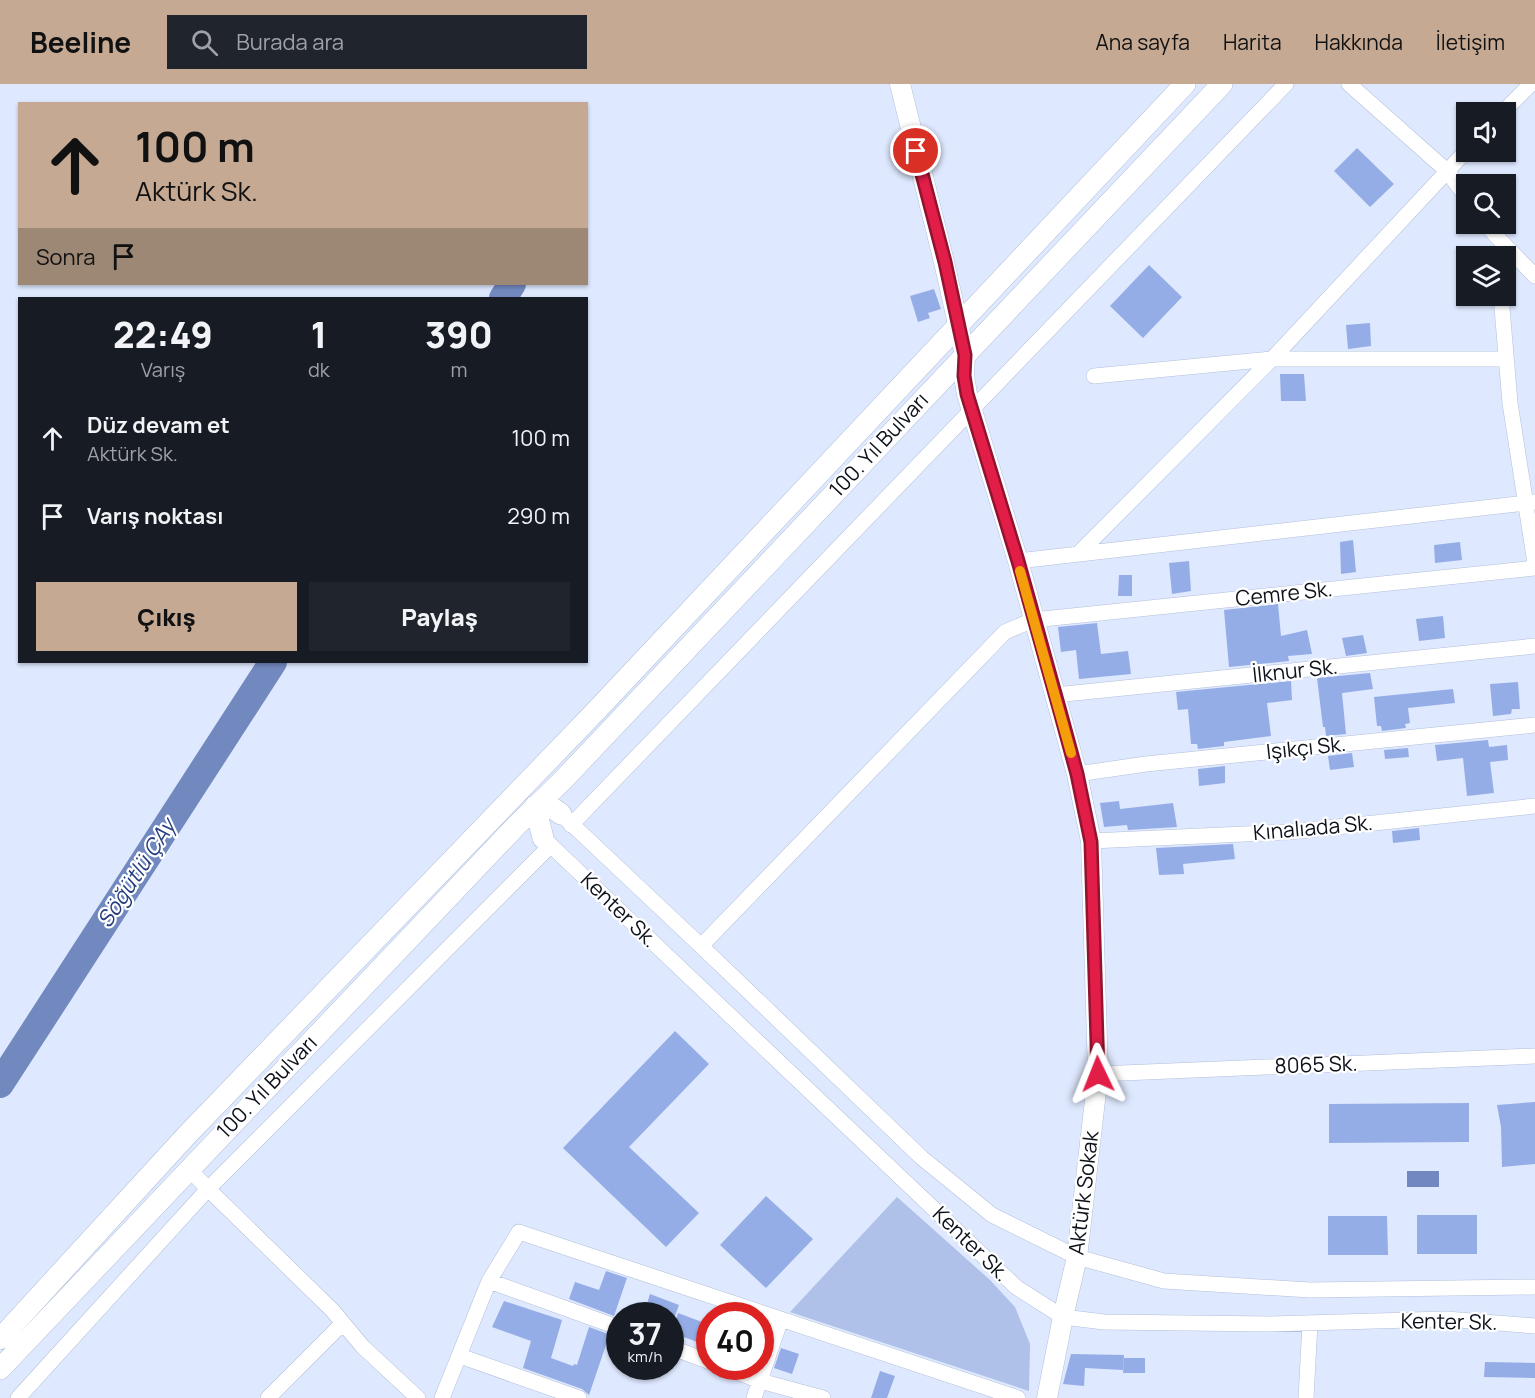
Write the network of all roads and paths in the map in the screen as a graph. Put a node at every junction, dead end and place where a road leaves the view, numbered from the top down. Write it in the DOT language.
graph roads {
  1 [pos="900,84"];
  2 [pos="1185,84"];
  3 [pos="1222,84"];
  4 [pos="1286,84"];
  5 [pos="1349,84"];
  6 [pos="1532,84"];
  7 [pos="1513,102"];
  8 [pos="1456,162"];
  9 [pos="1447,171"];
  10 [pos="1456,183"];
  11 [pos="1496,236"];
  12 [pos="1496,246"];
  13 [pos="1535,276"];
  14 [pos="1502,306"];
  15 [pos="958,326"];
  16 [pos="965,355"];
  17 [pos="1272,359"];
  18 [pos="1506,359"];
  19 [pos="1094,376"];
  20 [pos="972,411"];
  21 [pos="1530,503"];
  22 [pos="1078,554"];
  23 [pos="1018,561"];
  24 [pos="1535,563"];
  25 [pos="1535,568"];
  26 [pos="1033,620"];
  27 [pos="1535,646"];
  28 [pos="1055,695"];
  29 [pos="1535,725"];
  30 [pos="1077,774"];
  31 [pos="519,790"];
  32 [pos="535,806"];
  33 [pos="1535,806"];
  34 [pos="566,820"];
  35 [pos="547,841"];
  36 [pos="1091,842"];
  37 [pos="701,946"];
  38 [pos="1535,1056"];
  39 [pos="1098,1074"];
  40 [pos="189,1169"];
  41 [pos="208,1189"];
  42 [pos="1077,1257"];
  43 [pos="489,1281"];
  44 [pos="1535,1287"];
  45 [pos="1063,1317"];
  46 [pos="781,1319"];
  47 [pos="343,1323"];
  48 [pos="606,1323"];
  49 [pos="1310,1323"];
  50 [pos="1535,1326"];
  51 [pos="0,1339"];
  52 [pos="460,1356"];
  53 [pos="0,1369"];
  54 [pos="760,1381"];
  55 [pos="18,1398"];
  56 [pos="268,1398"];
  57 [pos="418,1398"];
  58 [pos="442,1398"];
  59 [pos="579,1398"];
  60 [pos="754,1398"];
  61 [pos="823,1398"];
  62 [pos="1018,1398"];
  63 [pos="1047,1398"];
  64 [pos="1306,1398"];
  1 -- 15 [label="street, Aktürk Sokak"];
  2 -- 15 [label="main road, 100. Yıl Bulvarı"];
  3 -- 16 [label="main road, 100. Yıl Bulvarı"];
  4 -- 20 [label="street"];
  5 -- 9 [label="street"];
  6 -- 7 [label="street"];
  8 -- 9 [label="street"];
  9 -- 10 [label="street"];
  9 -- 17 [label="street"];
  11 -- 12 [label="street"];
  11 -- 13 [label="street"];
  14 -- 18 [label="street"];
  15 -- 16 [label="street, Aktürk Sokak"];
  15 -- 31 [label="main road, 100. Yıl Bulvarı"];
  16 -- 20 [label="street, Aktürk Sokak"];
  16 -- 32 [label="main road, 100. Yıl Bulvarı"];
  17 -- 18 [label="street"];
  17 -- 19 [label="street"];
  17 -- 22 [label="street"];
  18 -- 21 [label="street"];
  20 -- 23 [label="street, Aktürk Sokak"];
  20 -- 34 [label="street"];
  21 -- 22 [label="street"];
  21 -- 24 [label="street"];
  22 -- 23 [label="street"];
  23 -- 26 [label="street, Aktürk Sokak"];
  25 -- 26 [label="street, Cemre Sk."];
  26 -- 28 [label="street, Aktürk Sokak"];
  26 -- 37 [label="street, Cemre Sk."];
  27 -- 28 [label="street, İlknur Sk."];
  28 -- 30 [label="street, Aktürk Sokak"];
  29 -- 30 [label="street, Işıkçı Sk."];
  30 -- 36 [label="street, Aktürk Sokak"];
  31 -- 32 [label="main road"];
  31 -- 51 [label="main road, 100. Yıl Bulvarı"];
  32 -- 34 [label="main road"];
  32 -- 35 [label="main road"];
  32 -- 40 [label="main road, 100. Yıl Bulvarı"];
  33 -- 36 [label="street, Kınalıada Sk."];
  34 -- 37 [label="street, Kenter Sk."];
  35 -- 41 [label="street"];
  35 -- 45 [label="street, Kenter Sk."];
  36 -- 39 [label="street, Aktürk Sokak"];
  37 -- 42 [label="street, Kenter Sk."];
  38 -- 39 [label="street, 8065 Sk."];
  39 -- 42 [label="street, Aktürk Sokak"];
  40 -- 41 [label="street"];
  40 -- 53 [label="main road, 100. Yıl Bulvarı"];
  41 -- 47 [label="street"];
  41 -- 55 [label="street"];
  42 -- 44 [label="street, Kenter Sk."];
  42 -- 45 [label="street, Aktürk Sokak"];
  43 -- 46 [label="street"];
  43 -- 48 [label="street"];
  43 -- 52 [label="street"];
  45 -- 49 [label="street, Kenter Sk."];
  45 -- 63 [label="street, Aktürk Sokak"];
  46 -- 54 [label="street"];
  46 -- 62 [label="street"];
  47 -- 56 [label="street"];
  47 -- 57 [label="street"];
  49 -- 50 [label="street, Kenter Sk."];
  49 -- 64 [label="street"];
  52 -- 58 [label="street"];
  52 -- 59 [label="street"];
  54 -- 60 [label="street"];
  54 -- 61 [label="street"];
}
